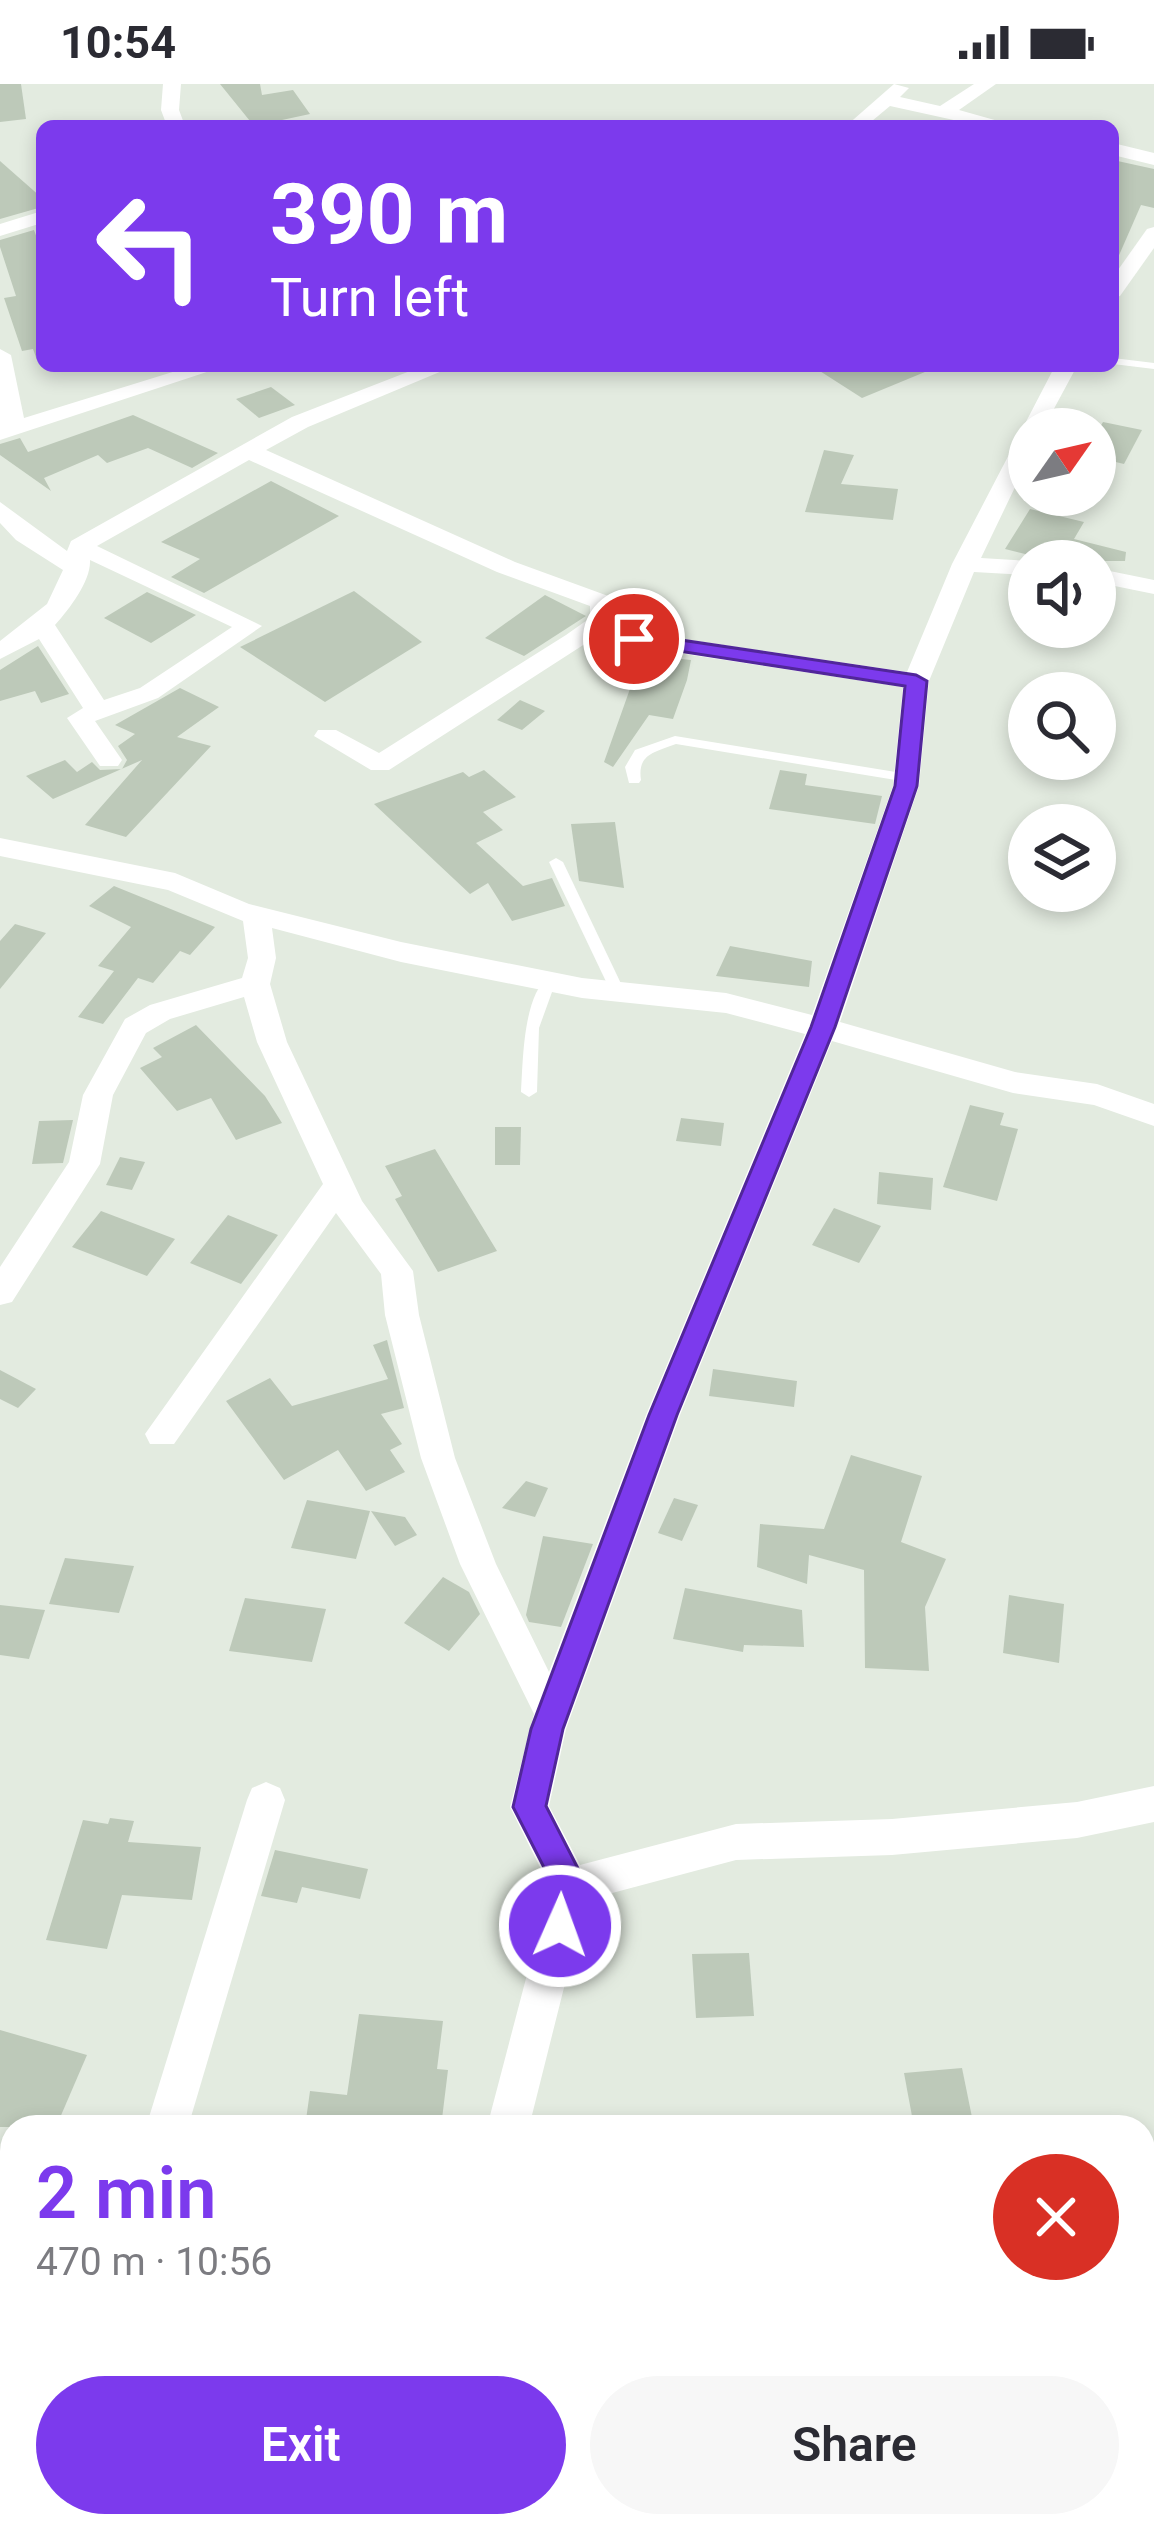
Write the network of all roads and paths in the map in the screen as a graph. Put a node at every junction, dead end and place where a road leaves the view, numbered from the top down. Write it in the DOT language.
graph roads {
  1 [pos="172,84"];
  2 [pos="904,84"];
  3 [pos="987,84"];
  4 [pos="886,100"];
  5 [pos="929,116"];
  6 [pos="174,120"];
  7 [pos="862,120"];
  8 [pos="960,120"];
  9 [pos="1119,150"];
  10 [pos="1154,159"];
  11 [pos="36,219"];
  12 [pos="0,230"];
  13 [pos="1150,239"];
  14 [pos="1119,242"];
  15 [pos="1119,283"];
  16 [pos="0,355"];
  17 [pos="1119,362"];
  18 [pos="1154,365"];
  19 [pos="195,372"];
  20 [pos="425,372"];
  21 [pos="1063,372"];
  22 [pos="1044,408"];
  23 [pos="8,430"];
  24 [pos="246,450"];
  25 [pos="1008,477"];
  26 [pos="0,509"];
  27 [pos="79,558"];
  28 [pos="964,564"];
  29 [pos="1008,567"];
  30 [pos="1116,579"];
  31 [pos="1154,587"];
  32 [pos="42,624"];
  33 [pos="587,632"];
  34 [pos="0,651"];
  35 [pos="916,681"];
  36 [pos="97,709"];
  37 [pos="327,736"];
  38 [pos="109,760"];
  39 [pos="908,778"];
  40 [pos="634,780"];
  41 [pos="0,847"];
  42 [pos="556,862"];
  43 [pos="256,915"];
  44 [pos="549,982"];
  45 [pos="255,984"];
  46 [pos="618,992"];
  47 [pos="823,1027"];
  48 [pos="529,1092"];
  49 [pos="1154,1115"];
  50 [pos="340,1184"];
  51 [pos="0,1293"];
  52 [pos="162,1434"];
  53 [pos="553,1713"];
  54 [pos="266,1800"];
  55 [pos="1154,1804"];
  56 [pos="571,1886"];
  57 [pos="171,2115"];
  58 [pos="511,2115"];
  1 -- 6 [label="street"];
  2 -- 4 [label="street"];
  3 -- 5 [label="street"];
  4 -- 5 [label="street"];
  4 -- 7 [label="street"];
  5 -- 8 [label="street"];
  9 -- 10 [label="street"];
  11 -- 12 [label="street"];
  13 -- 14 [label="street"];
  13 -- 15 [label="street"];
  16 -- 23 [label="street"];
  17 -- 18 [label="lane"];
  19 -- 23 [label="street"];
  20 -- 24 [label="street"];
  21 -- 22 [label="street"];
  24 -- 27 [label="street"];
  24 -- 33 [label="street"];
  25 -- 28 [label="street"];
  26 -- 27 [label="street"];
  27 -- 32 [label="street"];
  27 -- 36 [label="street"];
  28 -- 29 [label="street"];
  28 -- 35 [label="street"];
  30 -- 31 [label="street"];
  32 -- 34 [label="street"];
  32 -- 36 [label="street"];
  33 -- 35 [label="street"];
  33 -- 37 [label="street"];
  35 -- 39 [label="street"];
  36 -- 38 [label="street"];
  39 -- 40 [label="lane"];
  39 -- 47 [label="street"];
  41 -- 43 [label="street"];
  42 -- 46 [label="lane"];
  43 -- 44 [label="street"];
  43 -- 45 [label="street"];
  44 -- 46 [label="street"];
  44 -- 48 [label="lane"];
  45 -- 50 [label="street"];
  45 -- 51 [label="street"];
  46 -- 47 [label="street"];
  47 -- 49 [label="street"];
  47 -- 53 [label="street"];
  50 -- 52 [label="street"];
  50 -- 53 [label="street"];
  53 -- 56 [label="street"];
  54 -- 57 [label="street"];
  55 -- 56 [label="street"];
  56 -- 58 [label="street"];
}
